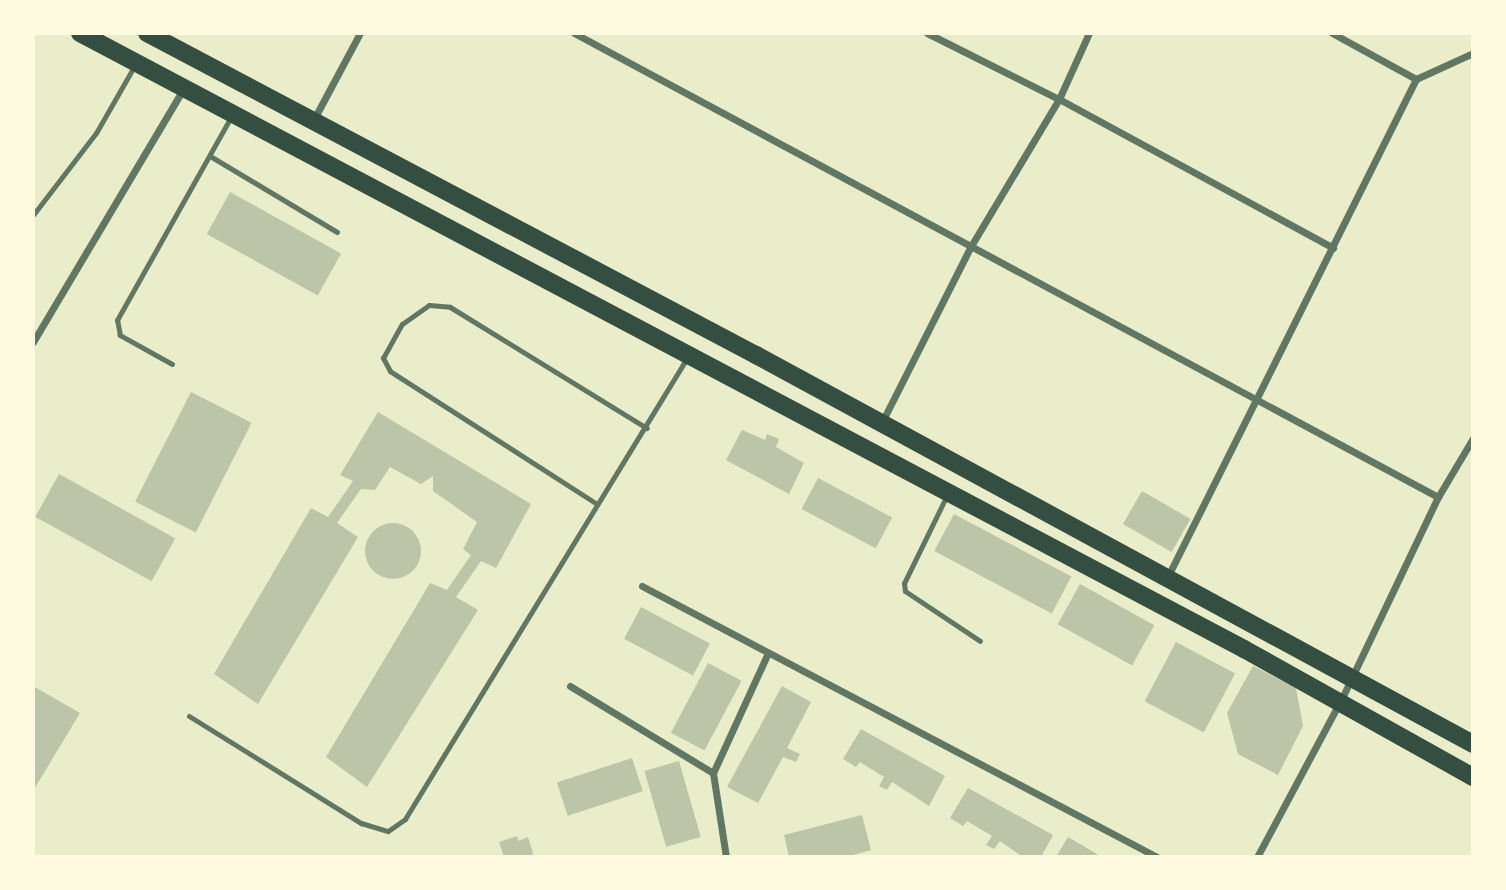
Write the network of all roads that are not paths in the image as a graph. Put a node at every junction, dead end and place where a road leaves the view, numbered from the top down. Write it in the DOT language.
graph roads {
  1 [pos="80,33"];
  2 [pos="147,33"];
  3 [pos="360,33"];
  4 [pos="574,33"];
  5 [pos="927,33"];
  6 [pos="1089,33"];
  7 [pos="1332,33"];
  8 [pos="1473,53"];
  9 [pos="136,62"];
  10 [pos="1416,79"];
  11 [pos="184,88"];
  12 [pos="1059,99"];
  13 [pos="232,114"];
  14 [pos="313,121"];
  15 [pos="210,156"];
  16 [pos="33,215"];
  17 [pos="337,232"];
  18 [pos="971,246"];
  19 [pos="1333,247"];
  20 [pos="586,266"];
  21 [pos="572,293"];
  22 [pos="33,342"];
  23 [pos="688,355"];
  24 [pos="173,364"];
  25 [pos="1256,397"];
  26 [pos="882,422"];
  27 [pos="647,428"];
  28 [pos="1473,438"];
  29 [pos="949,492"];
  30 [pos="1438,497"];
  31 [pos="597,505"];
  32 [pos="1168,576"];
  33 [pos="642,586"];
  34 [pos="980,641"];
  35 [pos="768,653"];
  36 [pos="1350,675"];
  37 [pos="570,687"];
  38 [pos="1339,703"];
  39 [pos="189,716"];
  40 [pos="1473,744"];
  41 [pos="713,773"];
  42 [pos="1473,777"];
  43 [pos="726,857"];
  44 [pos="1157,857"];
  45 [pos="1257,857"];
  1 -- 9 [label="main road"];
  2 -- 14 [label="main road"];
  3 -- 14 [label="street"];
  4 -- 18 [label="street"];
  5 -- 12 [label="street"];
  6 -- 12 [label="street"];
  7 -- 10 [label="street"];
  8 -- 10 [label="street"];
  9 -- 11 [label="main road"];
  9 -- 16 [label="lane"];
  10 -- 19 [label="street"];
  11 -- 13 [label="main road"];
  11 -- 22 [label="street"];
  12 -- 18 [label="street"];
  12 -- 19 [label="street"];
  13 -- 15 [label="lane"];
  13 -- 21 [label="main road"];
  14 -- 20 [label="main road"];
  15 -- 17 [label="lane"];
  15 -- 24 [label="lane"];
  18 -- 25 [label="street"];
  18 -- 26 [label="street"];
  19 -- 25 [label="street"];
  20 -- 21 [label="main road"];
  20 -- 26 [label="main road"];
  21 -- 23 [label="main road"];
  23 -- 27 [label="lane"];
  23 -- 29 [label="main road"];
  25 -- 30 [label="street"];
  25 -- 32 [label="street"];
  26 -- 32 [label="main road"];
  27 -- 31 [label="lane"];
  27 -- 31 [label="lane"];
  28 -- 30 [label="street"];
  29 -- 34 [label="lane"];
  29 -- 38 [label="main road"];
  30 -- 36 [label="street"];
  31 -- 39 [label="lane"];
  32 -- 36 [label="main road"];
  33 -- 35 [label="street"];
  35 -- 41 [label="street"];
  35 -- 44 [label="street"];
  36 -- 38 [label="street"];
  36 -- 40 [label="main road"];
  37 -- 41 [label="street"];
  38 -- 42 [label="main road"];
  38 -- 45 [label="street"];
  41 -- 43 [label="street"];
}
